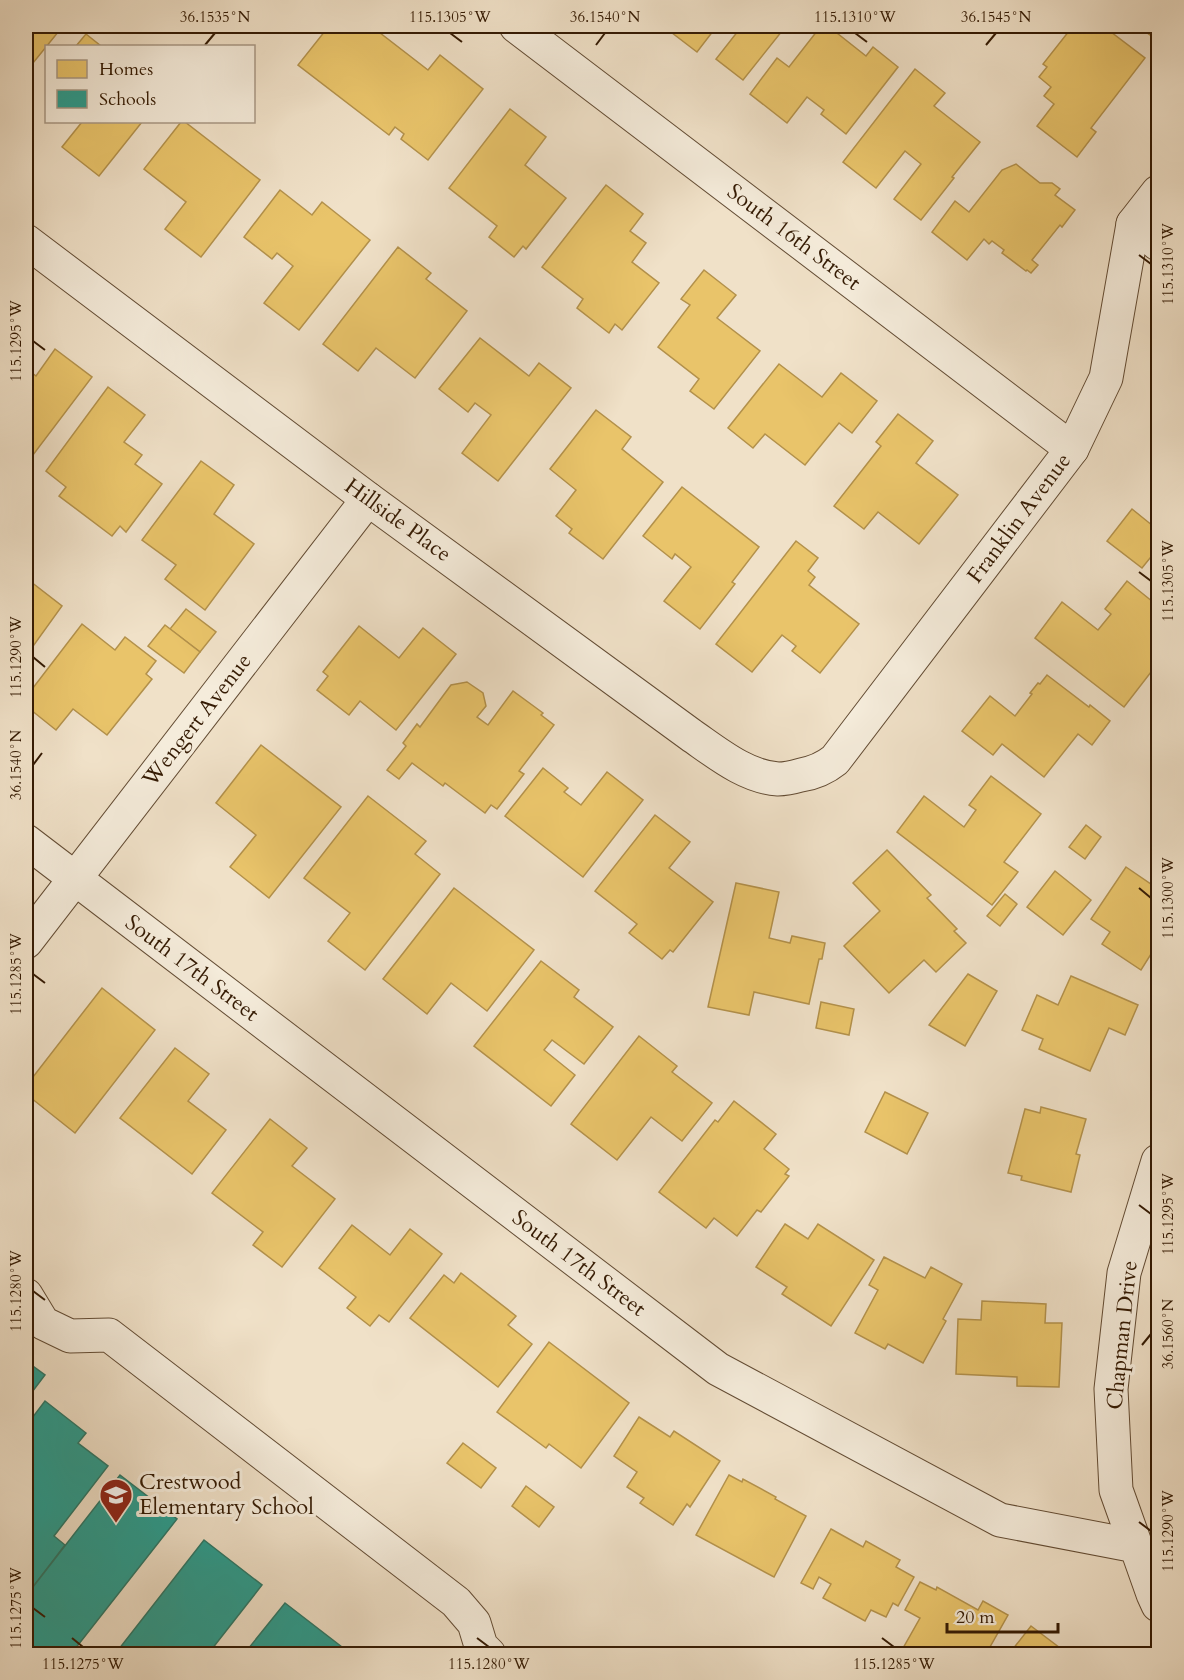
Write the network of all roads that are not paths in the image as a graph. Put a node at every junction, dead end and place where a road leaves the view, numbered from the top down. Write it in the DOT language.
graph roads {
  1 [pos="516,26"];
  2 [pos="1158,192"];
  3 [pos="1133,224"];
  4 [pos="26,241"];
  5 [pos="1158,244"];
  6 [pos="1072,448"];
  7 [pos="368,499"];
  8 [pos="781,779"];
  9 [pos="26,841"];
  10 [pos="75,878"];
  11 [pos="26,942"];
  12 [pos="1158,1161"];
  13 [pos="26,1295"];
  14 [pos="1136,1546"];
  15 [pos="1158,1605"];
  16 [pos="489,1654"];
  1 -- 6 [label="street, South 16th Street"];
  2 -- 3 [label="street, Franklin Avenue"];
  3 -- 5 [label="street"];
  3 -- 6 [label="street, Franklin Avenue"];
  4 -- 7 [label="street, Hillside Place"];
  6 -- 8 [label="street, Franklin Avenue"];
  7 -- 8 [label="street, Hillside Place"];
  7 -- 10 [label="street, Wengert Avenue"];
  9 -- 10 [label="street, South 17th Street"];
  10 -- 11 [label="street, Wengert Avenue"];
  10 -- 14 [label="street, South 17th Street"];
  12 -- 14 [label="street, Chapman Drive"];
  13 -- 16 [label="street"];
  14 -- 15 [label="street"];
}
